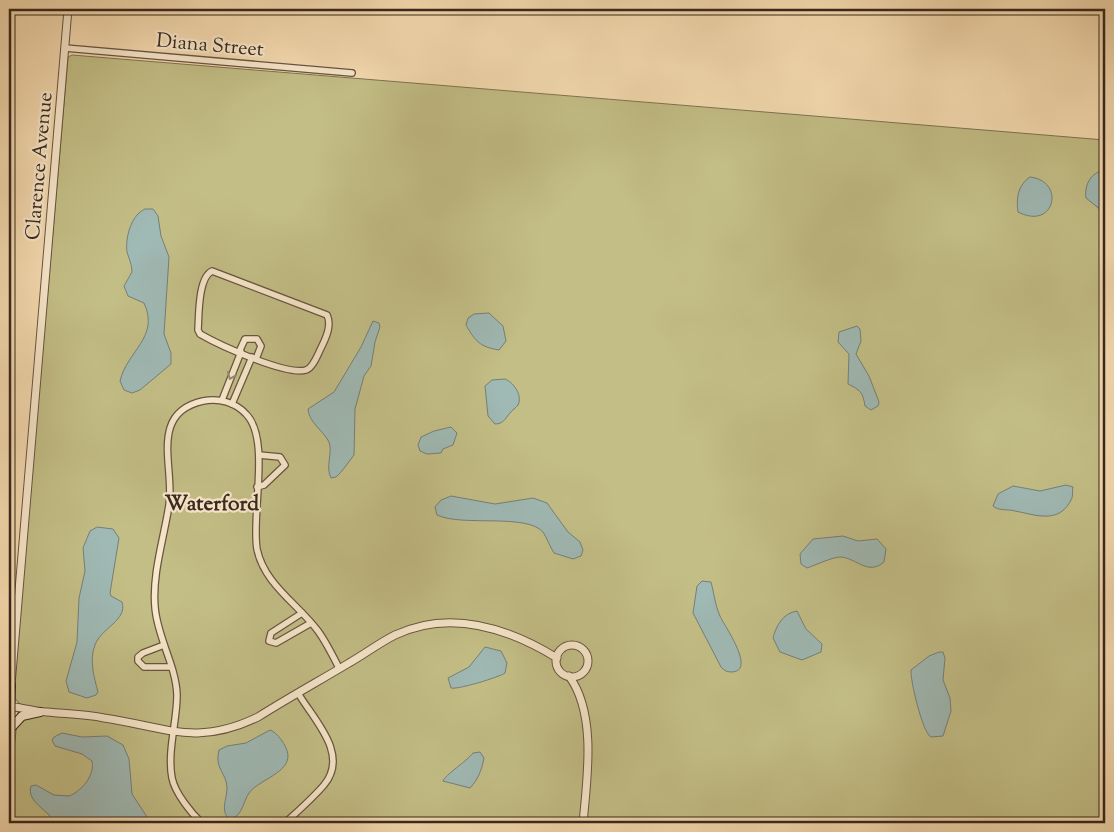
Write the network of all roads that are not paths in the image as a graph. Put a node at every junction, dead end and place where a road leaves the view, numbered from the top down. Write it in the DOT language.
graph roads {
  1 [pos="68,9"];
  2 [pos="65,48"];
  3 [pos="352,73"];
  4 [pos="240,352"];
  5 [pos="254,358"];
  6 [pos="222,400"];
  7 [pos="232,404"];
  8 [pos="259,455"];
  9 [pos="258,487"];
  10 [pos="302,613"];
  11 [pos="311,623"];
  12 [pos="164,645"];
  13 [pos="538,646"];
  14 [pos="561,650"];
  15 [pos="557,658"];
  16 [pos="170,667"];
  17 [pos="339,668"];
  18 [pos="579,674"];
  19 [pos="569,676"];
  20 [pos="11,685"];
  21 [pos="578,690"];
  22 [pos="298,693"];
  23 [pos="9,698"];
  24 [pos="10,709"];
  25 [pos="43,712"];
  26 [pos="10,728"];
  27 [pos="174,733"];
  28 [pos="9,743"];
  29 [pos="202,823"];
  30 [pos="285,823"];
  31 [pos="583,823"];
  1 -- 2 [label="street, Clarence Avenue"];
  2 -- 3 [label="street, Diana Street"];
  2 -- 20 [label="street, Clarence Avenue"];
  4 -- 5 [label="street"];
  4 -- 5 [label="street"];
  4 -- 5 [label="street"];
  4 -- 6 [label="street, one-way"];
  5 -- 7 [label="street"];
  6 -- 7 [label="street"];
  6 -- 12 [label="street"];
  7 -- 8 [label="street"];
  8 -- 9 [label="street"];
  8 -- 9 [label="street"];
  9 -- 10 [label="street"];
  10 -- 11 [label="street"];
  10 -- 11 [label="street"];
  11 -- 17 [label="street"];
  12 -- 16 [label="street"];
  12 -- 16 [label="street"];
  13 -- 14 [label="street"];
  13 -- 15 [label="street"];
  13 -- 17 [label="street"];
  14 -- 15 [label="street"];
  14 -- 18 [label="street"];
  15 -- 19 [label="street"];
  16 -- 27 [label="street"];
  17 -- 22 [label="street"];
  18 -- 19 [label="street"];
  18 -- 21 [label="street"];
  19 -- 21 [label="street"];
  20 -- 23 [label="main road, Clarence Avenue"];
  20 -- 24 [label="main road, Clarence Avenue"];
  21 -- 31 [label="street"];
  22 -- 27 [label="street"];
  22 -- 30 [label="street"];
  24 -- 25 [label="street"];
  24 -- 26 [label="main road, Clarence Avenue"];
  25 -- 26 [label="main road"];
  25 -- 27 [label="street"];
  26 -- 28 [label="main road, Clarence Avenue"];
  27 -- 29 [label="street"];
}
